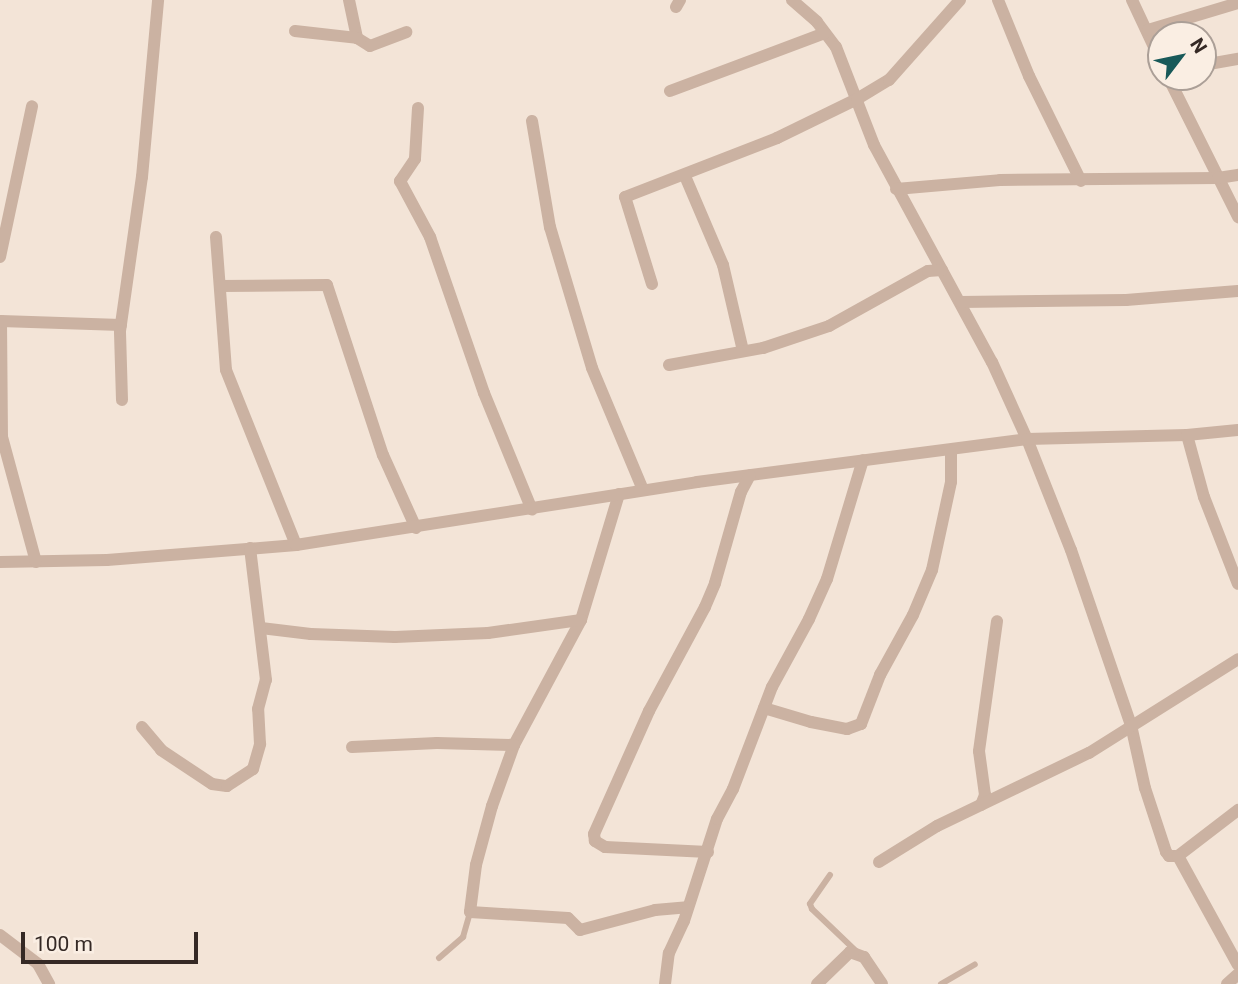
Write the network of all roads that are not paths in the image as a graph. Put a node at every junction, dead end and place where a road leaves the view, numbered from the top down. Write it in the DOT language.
graph roads {
  1 [pos="158,0"];
  2 [pos="349,0"];
  3 [pos="960,0"];
  4 [pos="998,0"];
  5 [pos="1132,0"];
  6 [pos="801,3"];
  7 [pos="1238,3"];
  8 [pos="1178,21"];
  9 [pos="1147,28"];
  10 [pos="295,31"];
  11 [pos="406,33"];
  12 [pos="825,33"];
  13 [pos="358,38"];
  14 [pos="1238,59"];
  15 [pos="1217,63"];
  16 [pos="670,91"];
  17 [pos="1175,91"];
  18 [pos="857,99"];
  19 [pos="32,106"];
  20 [pos="418,108"];
  21 [pos="532,121"];
  22 [pos="1238,175"];
  23 [pos="685,176"];
  24 [pos="1219,178"];
  25 [pos="1081,181"];
  26 [pos="896,189"];
  27 [pos="1238,217"];
  28 [pos="3,226"];
  29 [pos="216,237"];
  30 [pos="0,257"];
  31 [pos="935,258"];
  32 [pos="942,270"];
  33 [pos="928,271"];
  34 [pos="652,284"];
  35 [pos="220,286"];
  36 [pos="1238,291"];
  37 [pos="961,302"];
  38 [pos="0,319"];
  39 [pos="121,325"];
  40 [pos="743,351"];
  41 [pos="669,365"];
  42 [pos="122,400"];
  43 [pos="1238,430"];
  44 [pos="1187,435"];
  45 [pos="1027,439"];
  46 [pos="951,450"];
  47 [pos="863,460"];
  48 [pos="750,475"];
  49 [pos="643,491"];
  50 [pos="619,494"];
  51 [pos="532,510"];
  52 [pos="416,528"];
  53 [pos="296,545"];
  54 [pos="250,548"];
  55 [pos="0,562"];
  56 [pos="36,562"];
  57 [pos="1238,584"];
  58 [pos="581,620"];
  59 [pos="997,621"];
  60 [pos="261,628"];
  61 [pos="1238,659"];
  62 [pos="764,708"];
  63 [pos="1131,725"];
  64 [pos="142,727"];
  65 [pos="514,746"];
  66 [pos="352,747"];
  67 [pos="986,800"];
  68 [pos="1238,810"];
  69 [pos="708,852"];
  70 [pos="1178,856"];
  71 [pos="879,862"];
  72 [pos="830,875"];
  73 [pos="687,908"];
  74 [pos="470,912"];
  75 [pos="0,935"];
  76 [pos="858,952"];
  77 [pos="439,958"];
  78 [pos="975,964"];
  79 [pos="1238,965"];
  80 [pos="1238,974"];
  81 [pos="49,984"];
  82 [pos="665,984"];
  83 [pos="817,984"];
  84 [pos="882,984"];
  85 [pos="940,984"];
  86 [pos="1227,984"];
  1 -- 39 [label="street"];
  2 -- 13 [label="street"];
  3 -- 18 [label="street"];
  4 -- 25 [label="street"];
  5 -- 9 [label="street"];
  6 -- 12 [label="street"];
  7 -- 8 [label="street"];
  10 -- 13 [label="street"];
  11 -- 13 [label="street"];
  12 -- 16 [label="street"];
  12 -- 18 [label="street"];
  14 -- 15 [label="street"];
  17 -- 24 [label="street"];
  18 -- 23 [label="street"];
  18 -- 26 [label="street"];
  19 -- 28 [label="street"];
  20 -- 51 [label="street"];
  21 -- 49 [label="street"];
  22 -- 24 [label="street"];
  23 -- 34 [label="street"];
  23 -- 40 [label="street"];
  24 -- 25 [label="street"];
  24 -- 27 [label="street"];
  25 -- 26 [label="street"];
  26 -- 31 [label="street"];
  28 -- 30 [label="street"];
  29 -- 35 [label="street"];
  31 -- 32 [label="street"];
  31 -- 33 [label="street"];
  32 -- 33 [label="street"];
  32 -- 37 [label="street"];
  33 -- 40 [label="street"];
  35 -- 52 [label="street"];
  35 -- 53 [label="street"];
  36 -- 37 [label="street"];
  37 -- 45 [label="street"];
  38 -- 39 [label="street"];
  38 -- 56 [label="street"];
  39 -- 42 [label="street"];
  40 -- 41 [label="street"];
  43 -- 44 [label="street"];
  44 -- 45 [label="street"];
  44 -- 57 [label="street"];
  45 -- 46 [label="street"];
  45 -- 63 [label="street"];
  46 -- 47 [label="street"];
  46 -- 62 [label="street"];
  47 -- 48 [label="street"];
  47 -- 62 [label="street"];
  48 -- 49 [label="street"];
  48 -- 69 [label="street"];
  49 -- 50 [label="street"];
  50 -- 51 [label="street"];
  50 -- 58 [label="street"];
  51 -- 52 [label="street"];
  52 -- 53 [label="street"];
  53 -- 54 [label="street"];
  54 -- 56 [label="street"];
  54 -- 60 [label="street"];
  55 -- 56 [label="street"];
  58 -- 60 [label="street"];
  58 -- 65 [label="street"];
  59 -- 67 [label="street"];
  60 -- 64 [label="street"];
  61 -- 63 [label="street"];
  62 -- 69 [label="street"];
  63 -- 67 [label="street"];
  63 -- 70 [label="street"];
  65 -- 66 [label="street"];
  65 -- 74 [label="street"];
  67 -- 71 [label="street"];
  68 -- 70 [label="street"];
  69 -- 73 [label="street"];
  70 -- 79 [label="street"];
  72 -- 76 [label="lane"];
  73 -- 74 [label="street"];
  73 -- 82 [label="street"];
  74 -- 77 [label="lane"];
  75 -- 81 [label="street"];
  76 -- 83 [label="street"];
  76 -- 84 [label="street"];
  78 -- 85 [label="lane"];
  80 -- 86 [label="street"];
}
